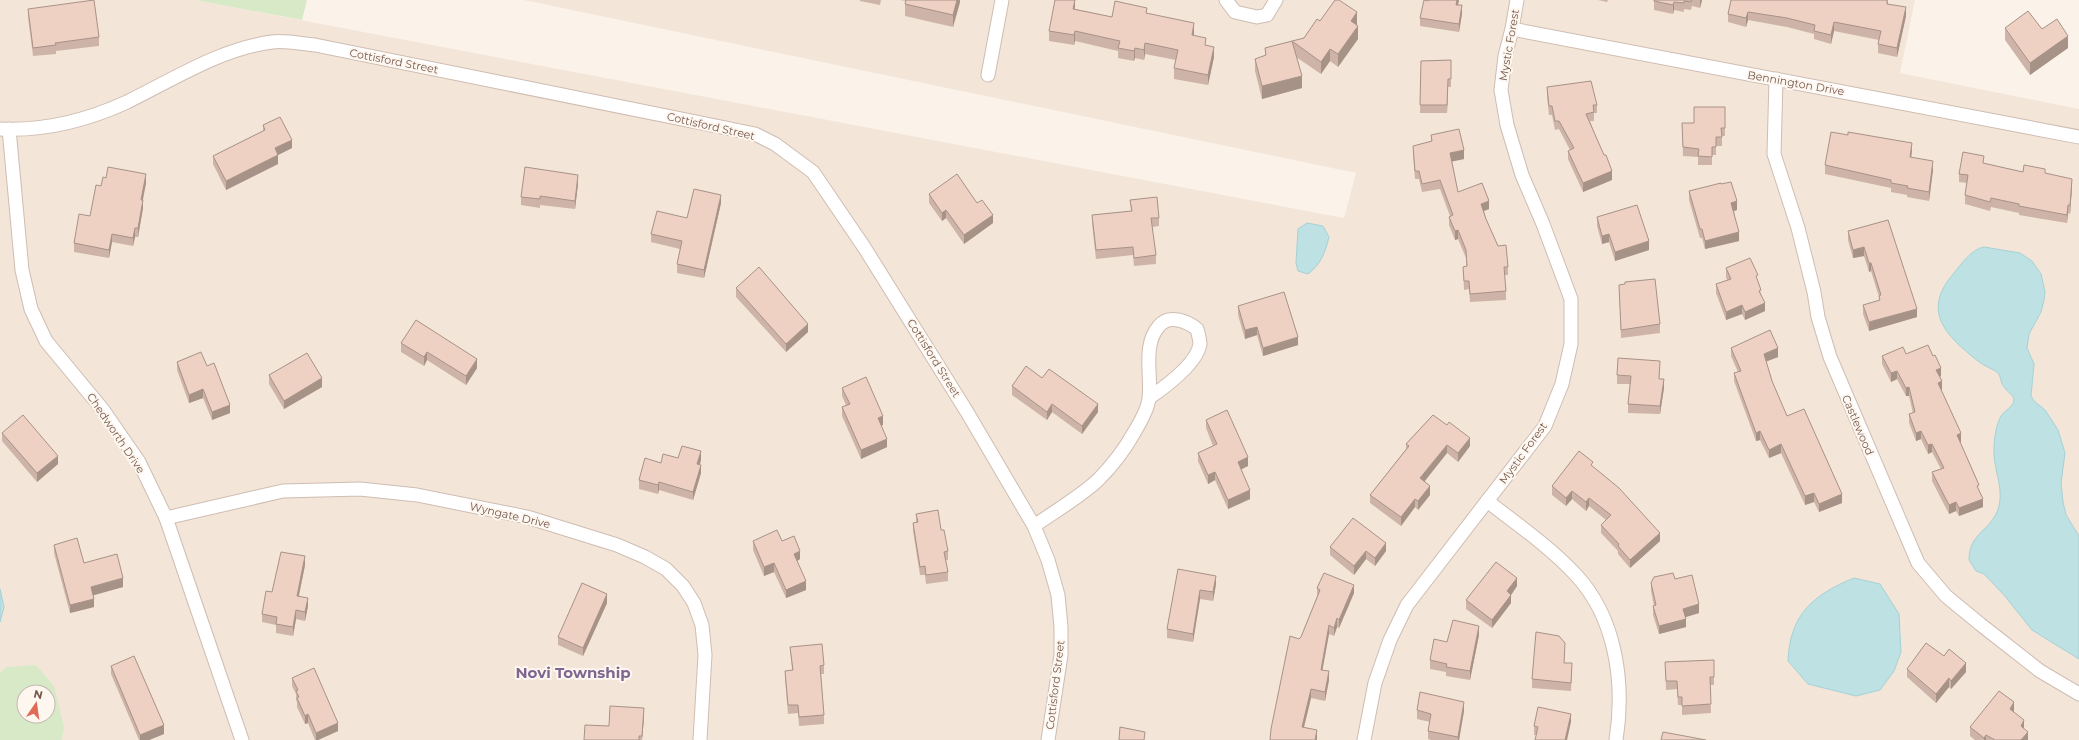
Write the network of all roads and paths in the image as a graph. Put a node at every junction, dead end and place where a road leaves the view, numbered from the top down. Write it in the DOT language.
graph roads {
  1 [pos="1002,0"];
  2 [pos="1226,0"];
  3 [pos="1276,0"];
  4 [pos="1517,0"];
  5 [pos="1512,29"];
  6 [pos="988,75"];
  7 [pos="1776,79"];
  8 [pos="4,129"];
  9 [pos="2079,137"];
  10 [pos="1150,398"];
  11 [pos="1487,501"];
  12 [pos="166,518"];
  13 [pos="1034,526"];
  14 [pos="2079,694"];
  15 [pos="242,740"];
  16 [pos="700,740"];
  17 [pos="1048,740"];
  18 [pos="1364,740"];
  19 [pos="1616,740"];
  1 -- 6 [label="street"];
  2 -- 3 [label="street"];
  4 -- 5 [label="street, Mystic Forest"];
  5 -- 7 [label="street, Bennington Drive"];
  5 -- 11 [label="street, Mystic Forest"];
  7 -- 9 [label="street, Bennington Drive"];
  7 -- 14 [label="street, Castlewood"];
  8 -- 12 [label="street, Chedworth Drive"];
  8 -- 13 [label="street, Cottisford Street"];
  10 -- 10 [label="street"];
  10 -- 13 [label="street"];
  11 -- 18 [label="street, Mystic Forest"];
  11 -- 19 [label="street"];
  12 -- 15 [label="street, Chedworth Drive"];
  12 -- 16 [label="street, Wyngate Drive"];
  13 -- 17 [label="street, Cottisford Street"];
}
